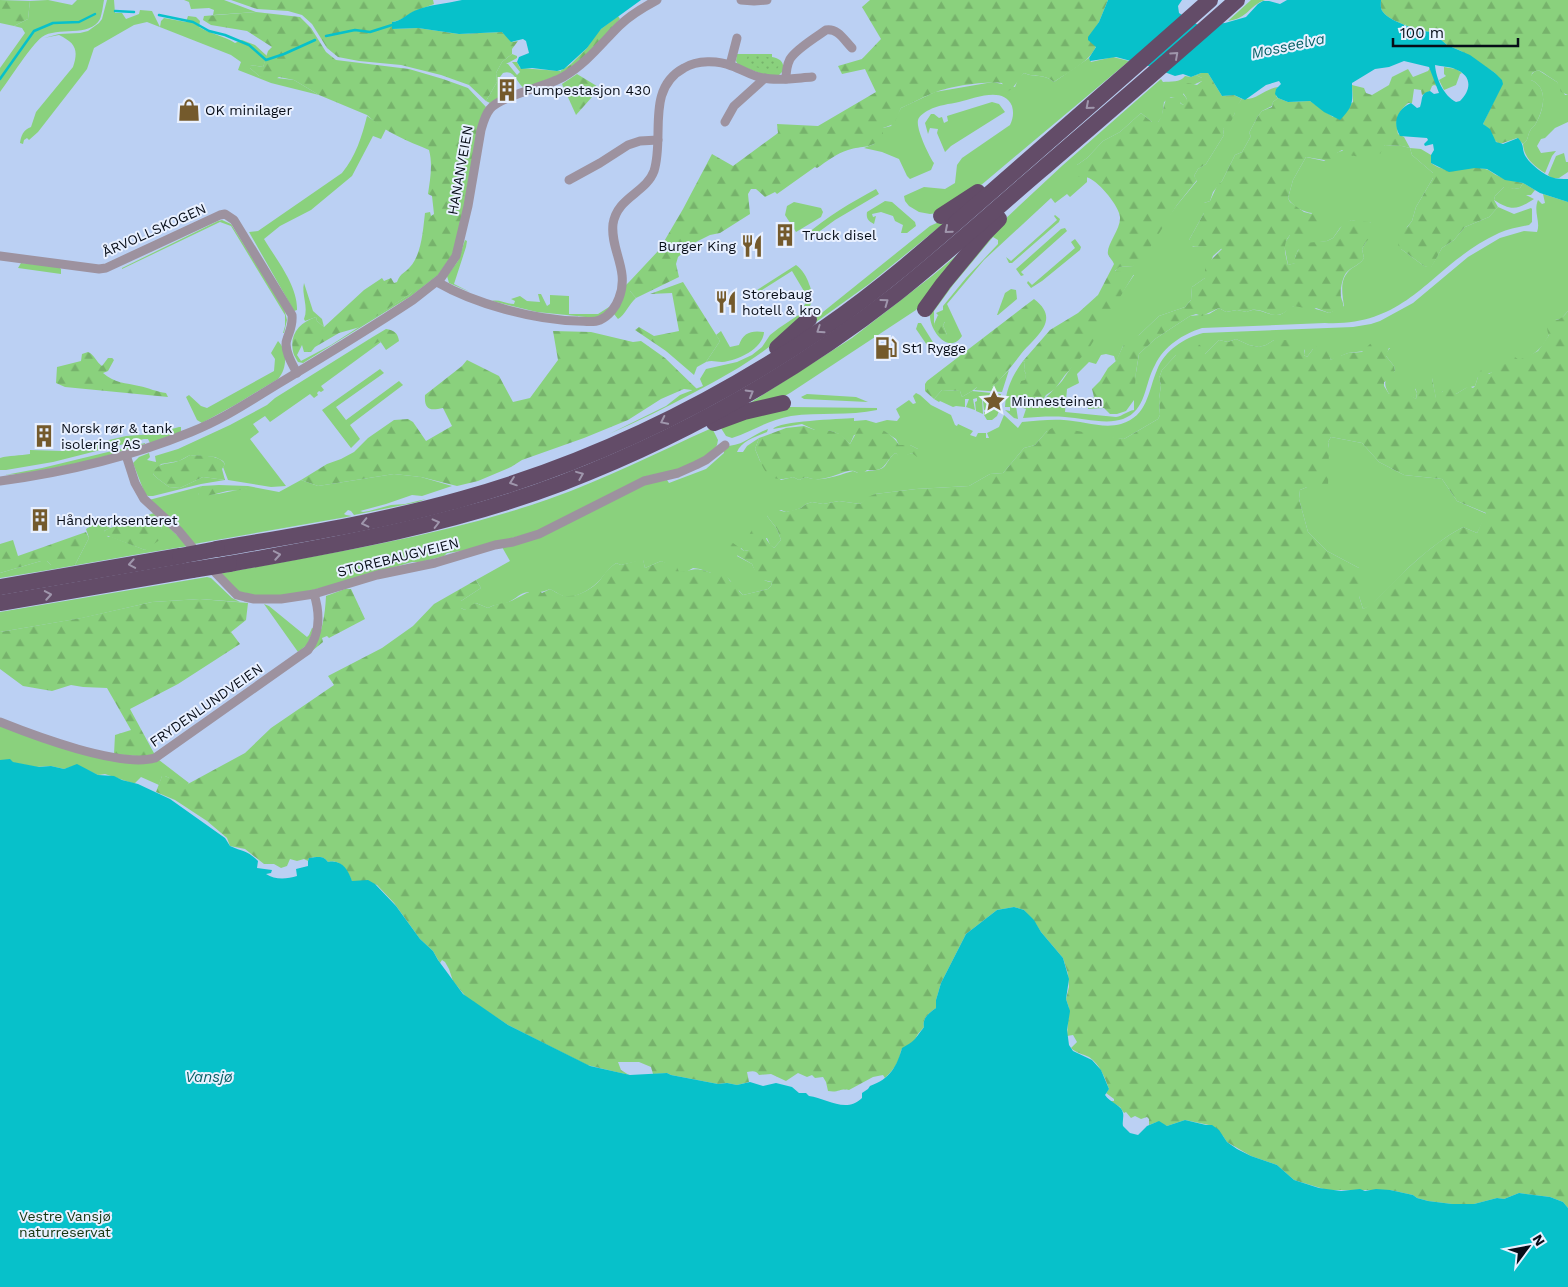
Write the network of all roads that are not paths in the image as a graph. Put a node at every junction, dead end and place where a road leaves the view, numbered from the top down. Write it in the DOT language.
graph roads {
  1 [pos="657,0"];
  2 [pos="741,0"];
  3 [pos="767,0"];
  4 [pos="1210,0"];
  5 [pos="1233,3"];
  6 [pos="737,38"];
  7 [pos="852,48"];
  8 [pos="730,65"];
  9 [pos="812,77"];
  10 [pos="765,78"];
  11 [pos="786,79"];
  12 [pos="725,122"];
  13 [pos="658,140"];
  14 [pos="1043,168"];
  15 [pos="1011,175"];
  16 [pos="569,180"];
  17 [pos="941,216"];
  18 [pos="0,256"];
  19 [pos="436,282"];
  20 [pos="925,309"];
  21 [pos="809,319"];
  22 [pos="297,373"];
  23 [pos="707,399"];
  24 [pos="783,403"];
  25 [pos="661,440"];
  26 [pos="725,445"];
  27 [pos="126,455"];
  28 [pos="0,482"];
  29 [pos="0,587"];
  30 [pos="314,594"];
  31 [pos="0,603"];
  32 [pos="0,722"];
  1 -- 19 [label="street, HANANVEIEN"];
  2 -- 3 [label="street"];
  4 -- 15 [label="highway, one-way"];
  14 -- 5 [label="highway, one-way"];
  6 -- 8 [label="street"];
  7 -- 11 [label="street"];
  8 -- 10 [label="street"];
  8 -- 13 [label="street"];
  9 -- 11 [label="street"];
  10 -- 11 [label="street"];
  10 -- 12 [label="street"];
  13 -- 16 [label="street"];
  13 -- 19 [label="street"];
  14 -- 20 [label="highway"];
  25 -- 14 [label="highway, one-way"];
  15 -- 17 [label="highway"];
  15 -- 23 [label="highway, one-way"];
  18 -- 22 [label="street, ÅRVOLLSKOGEN"];
  19 -- 22 [label="street"];
  21 -- 23 [label="highway"];
  22 -- 27 [label="street"];
  23 -- 29 [label="highway, one-way, bridge"];
  24 -- 25 [label="highway"];
  31 -- 25 [label="highway, one-way, bridge"];
  26 -- 30 [label="street, STOREBAUGVEIEN"];
  27 -- 28 [label="street"];
  27 -- 30 [label="street, STOREBAUGVEIEN"];
  30 -- 32 [label="street, FRYDENLUNDVEIEN"];
}
